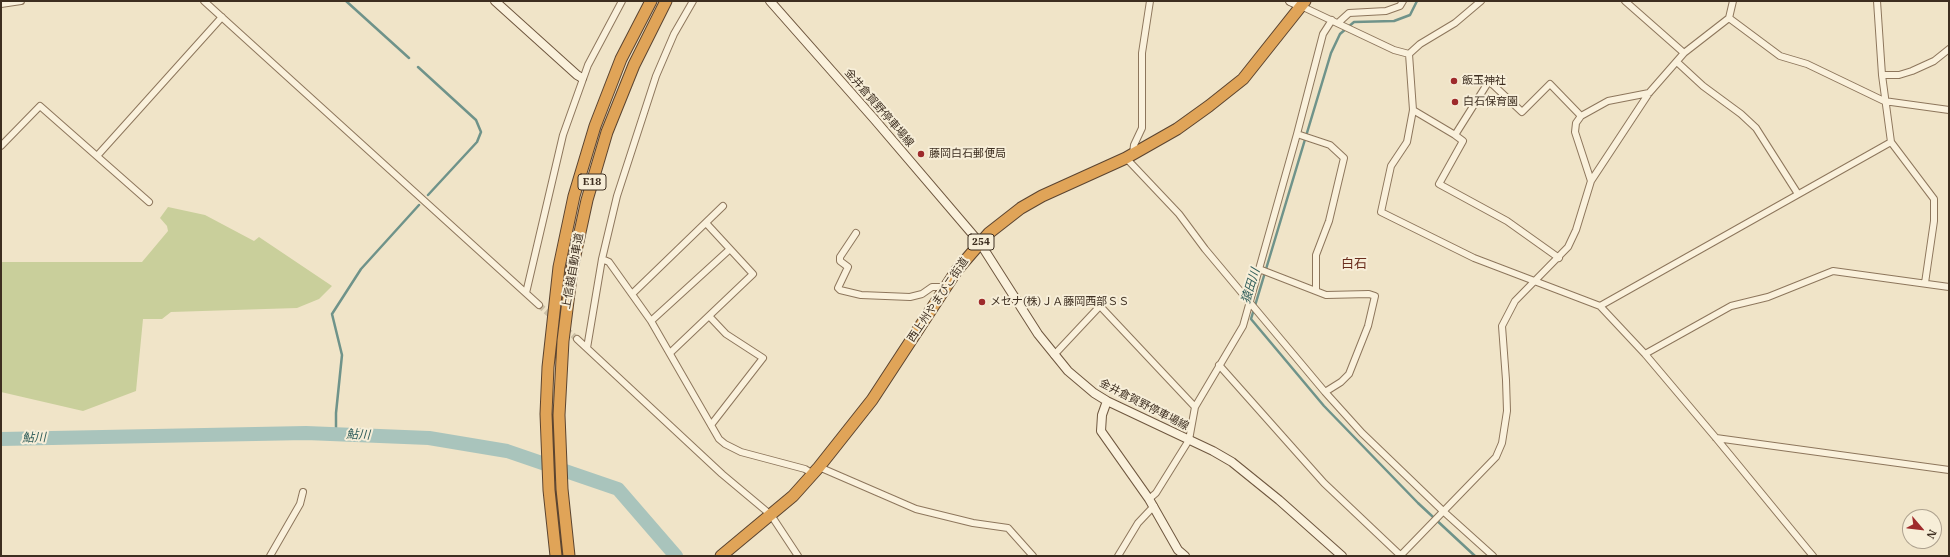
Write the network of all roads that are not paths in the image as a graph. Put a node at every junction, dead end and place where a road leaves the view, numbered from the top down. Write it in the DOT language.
graph roads {
  1 [pos="21,1"];
  2 [pos="204,1"];
  3 [pos="495,1"];
  4 [pos="622,1"];
  5 [pos="651,1"];
  6 [pos="666,1"];
  7 [pos="693,1"];
  8 [pos="770,1"];
  9 [pos="1150,1"];
  10 [pos="1290,1"];
  11 [pos="1403,1"];
  12 [pos="1480,1"];
  13 [pos="1624,1"];
  14 [pos="1733,1"];
  15 [pos="1876,1"];
  16 [pos="1,4"];
  17 [pos="1303,4"];
  18 [pos="222,17"];
  19 [pos="1729,18"];
  20 [pos="1332,20"];
  21 [pos="1338,23"];
  22 [pos="1949,49"];
  23 [pos="1684,53"];
  24 [pos="1409,54"];
  25 [pos="1677,62"];
  26 [pos="1882,75"];
  27 [pos="582,78"];
  28 [pos="1650,93"];
  29 [pos="1884,101"];
  30 [pos="1413,110"];
  31 [pos="1949,110"];
  32 [pos="1581,116"];
  33 [pos="1299,135"];
  34 [pos="1455,135"];
  35 [pos="1891,142"];
  36 [pos="1,146"];
  37 [pos="1130,155"];
  38 [pos="97,156"];
  39 [pos="1591,181"];
  40 [pos="1798,194"];
  41 [pos="149,202"];
  42 [pos="723,206"];
  43 [pos="706,223"];
  44 [pos="856,233"];
  45 [pos="980,243"];
  46 [pos="730,249"];
  47 [pos="1559,258"];
  48 [pos="602,259"];
  49 [pos="1261,269"];
  50 [pos="1534,282"];
  51 [pos="1925,284"];
  52 [pos="945,287"];
  53 [pos="1949,287"];
  54 [pos="1316,290"];
  55 [pos="526,293"];
  56 [pos="632,294"];
  57 [pos="1251,303"];
  58 [pos="539,305"];
  59 [pos="1600,306"];
  60 [pos="709,316"];
  61 [pos="651,321"];
  62 [pos="577,339"];
  63 [pos="587,348"];
  64 [pos="670,353"];
  65 [pos="1645,354"];
  66 [pos="1054,355"];
  67 [pos="1219,365"];
  68 [pos="1326,392"];
  69 [pos="1107,401"];
  70 [pos="1196,407"];
  71 [pos="711,425"];
  72 [pos="1716,438"];
  73 [pos="1189,440"];
  74 [pos="1949,470"];
  75 [pos="816,471"];
  76 [pos="303,492"];
  77 [pos="1152,503"];
  78 [pos="1443,511"];
  79 [pos="771,515"];
  80 [pos="1178,553"];
  81 [pos="270,556"];
  82 [pos="556,556"];
  83 [pos="569,556"];
  84 [pos="721,556"];
  85 [pos="798,556"];
  86 [pos="1033,556"];
  87 [pos="1118,556"];
  88 [pos="1185,556"];
  89 [pos="1342,556"];
  90 [pos="1400,556"];
  91 [pos="1492,556"];
  92 [pos="1813,556"];
  1 -- 16 [label="street"];
  2 -- 18 [label="street"];
  3 -- 27 [label="main road"];
  4 -- 27 [label="street"];
  5 -- 82 [label="highway, 上信越自動車道 / E18"];
  6 -- 83 [label="highway, 上信越自動車道 / E18"];
  7 -- 48 [label="street"];
  8 -- 45 [label="main road, 金井倉賀野停車場線"];
  9 -- 37 [label="street"];
  10 -- 17 [label="main road"];
  11 -- 21 [label="street"];
  12 -- 24 [label="street"];
  13 -- 23 [label="street"];
  14 -- 19 [label="street"];
  15 -- 26 [label="street"];
  17 -- 20 [label="street"];
  17 -- 37 [label="highway, 西上州やまびこ街道 / 254"];
  18 -- 38 [label="street"];
  18 -- 55 [label="street"];
  19 -- 23 [label="street"];
  19 -- 29 [label="street"];
  20 -- 21 [label="street"];
  20 -- 33 [label="street"];
  21 -- 24 [label="street"];
  22 -- 26 [label="street"];
  23 -- 25 [label="street"];
  24 -- 30 [label="street"];
  25 -- 28 [label="street"];
  25 -- 40 [label="street"];
  26 -- 29 [label="street"];
  27 -- 55 [label="street"];
  28 -- 32 [label="street"];
  28 -- 39 [label="street"];
  29 -- 31 [label="street"];
  29 -- 35 [label="street"];
  30 -- 34 [label="street"];
  30 -- 50 [label="street"];
  32 -- 34 [label="street"];
  32 -- 39 [label="street"];
  33 -- 49 [label="street"];
  33 -- 54 [label="street"];
  34 -- 47 [label="street"];
  35 -- 40 [label="street"];
  35 -- 51 [label="street"];
  36 -- 38 [label="street"];
  37 -- 45 [label="highway, 西上州やまびこ街道 / 254"];
  37 -- 57 [label="street"];
  38 -- 41 [label="street"];
  39 -- 47 [label="street"];
  40 -- 59 [label="street"];
  42 -- 43 [label="street"];
  43 -- 46 [label="street"];
  43 -- 56 [label="street"];
  44 -- 52 [label="street"];
  45 -- 52 [label="highway, 西上州やまびこ街道 / 254"];
  45 -- 66 [label="main road, 金井倉賀野停車場線"];
  46 -- 60 [label="street"];
  46 -- 61 [label="street"];
  47 -- 50 [label="street"];
  48 -- 56 [label="street"];
  48 -- 63 [label="street"];
  49 -- 54 [label="street"];
  49 -- 57 [label="street"];
  50 -- 59 [label="street"];
  50 -- 78 [label="street"];
  51 -- 53 [label="street"];
  51 -- 65 [label="street"];
  52 -- 75 [label="highway, 西上州やまびこ街道 / 254"];
  54 -- 68 [label="street"];
  55 -- 58 [label="street"];
  56 -- 61 [label="street"];
  57 -- 67 [label="street"];
  57 -- 68 [label="street"];
  59 -- 65 [label="street"];
  60 -- 64 [label="street"];
  60 -- 71 [label="street"];
  61 -- 64 [label="street"];
  62 -- 63 [label="street"];
  63 -- 79 [label="street"];
  64 -- 71 [label="street"];
  65 -- 72 [label="street"];
  66 -- 69 [label="main road, 金井倉賀野停車場線"];
  66 -- 70 [label="street"];
  67 -- 70 [label="street"];
  67 -- 90 [label="street"];
  68 -- 78 [label="street"];
  69 -- 73 [label="main road, 金井倉賀野停車場線"];
  69 -- 77 [label="main road"];
  70 -- 73 [label="street"];
  71 -- 75 [label="street"];
  72 -- 74 [label="street"];
  72 -- 92 [label="street"];
  73 -- 77 [label="street"];
  73 -- 89 [label="main road, 金井倉賀野停車場線"];
  75 -- 79 [label="highway, 西上州やまびこ街道 / 254"];
  75 -- 86 [label="street"];
  76 -- 81 [label="street"];
  77 -- 80 [label="main road"];
  77 -- 87 [label="street"];
  78 -- 90 [label="street"];
  78 -- 91 [label="street"];
  79 -- 84 [label="highway, 西上州やまびこ街道 / 254"];
  79 -- 85 [label="street"];
  80 -- 88 [label="main road"];
}
